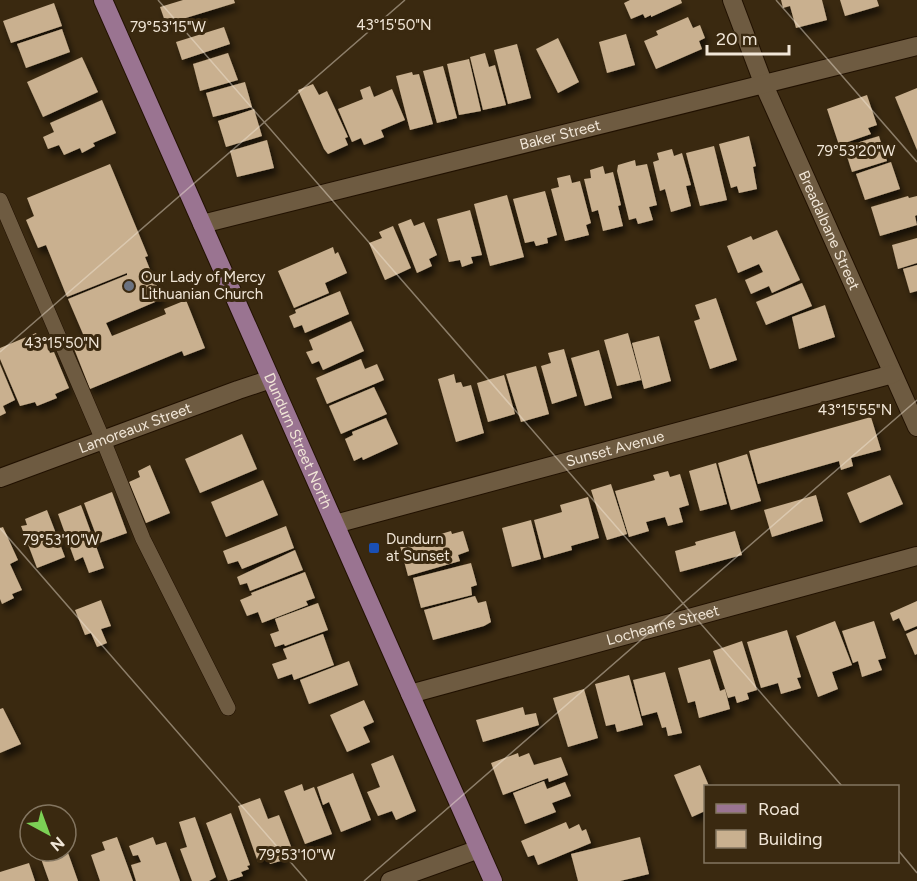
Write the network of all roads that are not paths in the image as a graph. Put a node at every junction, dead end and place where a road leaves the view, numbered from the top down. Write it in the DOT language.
graph roads {
  1 [pos="103,0"];
  2 [pos="732,0"];
  3 [pos="917,46"];
  4 [pos="764,85"];
  5 [pos="0,200"];
  6 [pos="202,224"];
  7 [pos="6,228"];
  8 [pos="893,374"];
  9 [pos="271,379"];
  10 [pos="917,427"];
  11 [pos="104,440"];
  12 [pos="0,478"];
  13 [pos="335,524"];
  14 [pos="917,556"];
  15 [pos="410,694"];
  16 [pos="228,708"];
  17 [pos="479,849"];
  18 [pos="390,881"];
  19 [pos="493,881"];
  1 -- 6 [label="main road, Dundurn Street North"];
  2 -- 4 [label="street, Breadalbane Street"];
  3 -- 4 [label="street, Baker Street"];
  4 -- 6 [label="street, Baker Street"];
  4 -- 8 [label="street, Breadalbane Street"];
  5 -- 7 [label="lane"];
  6 -- 9 [label="main road, Dundurn Street North"];
  7 -- 11 [label="lane"];
  8 -- 10 [label="street, Breadalbane Street"];
  8 -- 13 [label="street, Sunset Avenue"];
  9 -- 11 [label="street, Lamoreaux Street"];
  9 -- 13 [label="main road, Dundurn Street North"];
  11 -- 12 [label="street, Lamoreaux Street"];
  11 -- 16 [label="lane"];
  13 -- 15 [label="main road, Dundurn Street North"];
  14 -- 15 [label="street, Lochearne Street"];
  15 -- 17 [label="main road, Dundurn Street North"];
  17 -- 18 [label="street"];
  17 -- 19 [label="main road, Dundurn Street North"];
}
